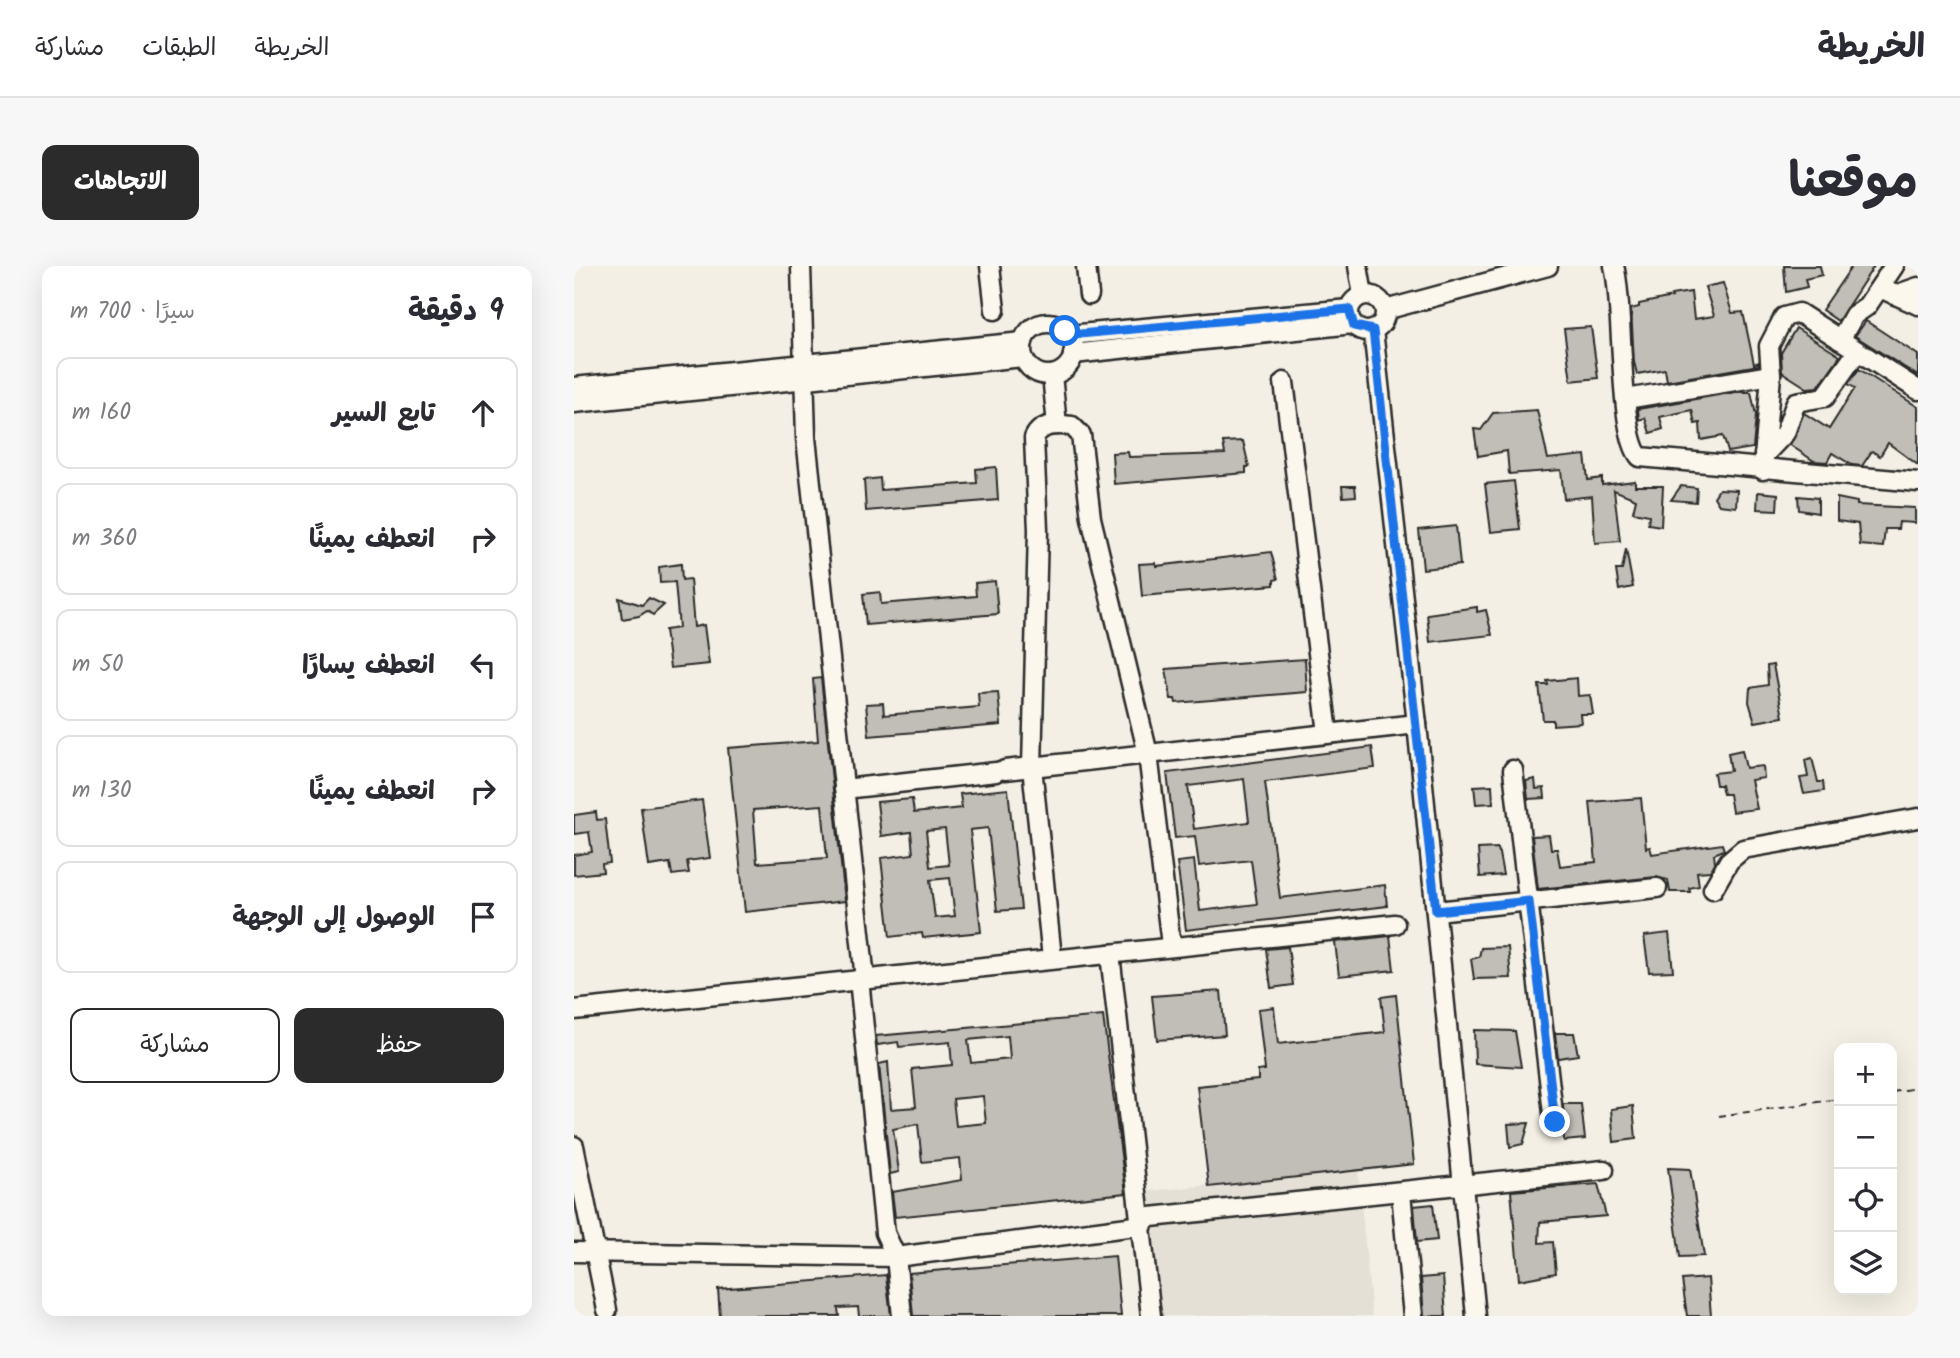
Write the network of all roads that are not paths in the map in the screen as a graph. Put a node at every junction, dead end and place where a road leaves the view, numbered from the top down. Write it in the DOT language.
graph roads {
  1 [pos="801,266"];
  2 [pos="990,266"];
  3 [pos="1086,266"];
  4 [pos="1359,266"];
  5 [pos="1548,266"];
  6 [pos="1614,266"];
  7 [pos="1894,266"];
  8 [pos="1918,286"];
  9 [pos="1887,292"];
  10 [pos="1089,295"];
  11 [pos="1363,295"];
  12 [pos="1918,305"];
  13 [pos="995,310"];
  14 [pos="1385,310"];
  15 [pos="1351,316"];
  16 [pos="1373,330"];
  17 [pos="1069,335"];
  18 [pos="1840,340"];
  19 [pos="1023,350"];
  20 [pos="1857,352"];
  21 [pos="1073,354"];
  22 [pos="806,372"];
  23 [pos="1052,375"];
  24 [pos="1771,375"];
  25 [pos="1284,382"];
  26 [pos="574,387"];
  27 [pos="1918,390"];
  28 [pos="1626,399"];
  29 [pos="574,403"];
  30 [pos="1057,425"];
  31 [pos="1764,462"];
  32 [pos="1918,482"];
  33 [pos="1418,724"];
  34 [pos="1328,733"];
  35 [pos="1148,754"];
  36 [pos="1032,767"];
  37 [pos="1513,770"];
  38 [pos="844,789"];
  39 [pos="1918,818"];
  40 [pos="1657,888"];
  41 [pos="1713,889"];
  42 [pos="1529,901"];
  43 [pos="1436,911"];
  44 [pos="1395,923"];
  45 [pos="1171,945"];
  46 [pos="1110,954"];
  47 [pos="1052,958"];
  48 [pos="862,979"];
  49 [pos="574,1010"];
  50 [pos="1555,1122"];
  51 [pos="574,1146"];
  52 [pos="1604,1170"];
  53 [pos="1464,1186"];
  54 [pos="1401,1193"];
  55 [pos="1142,1222"];
  56 [pos="574,1252"];
  57 [pos="597,1253"];
  58 [pos="896,1256"];
  59 [pos="607,1310"];
  60 [pos="902,1316"];
  61 [pos="1151,1316"];
  62 [pos="1413,1316"];
  63 [pos="1476,1316"];
  1 -- 22 [label="street"];
  2 -- 13 [label="street"];
  3 -- 10 [label="street"];
  4 -- 11 [label="street"];
  5 -- 14 [label="street"];
  6 -- 28 [label="street"];
  7 -- 9 [label="street"];
  8 -- 9 [label="street"];
  9 -- 12 [label="street"];
  9 -- 18 [label="street"];
  11 -- 14 [label="street"];
  11 -- 15 [label="street"];
  14 -- 16 [label="street"];
  15 -- 16 [label="street"];
  15 -- 17 [label="street"];
  15 -- 21 [label="street"];
  16 -- 33 [label="street"];
  17 -- 19 [label="street"];
  17 -- 21 [label="street"];
  18 -- 20 [label="street"];
  18 -- 24 [label="street"];
  19 -- 22 [label="street"];
  19 -- 23 [label="street"];
  20 -- 27 [label="street"];
  20 -- 31 [label="street"];
  21 -- 23 [label="street"];
  22 -- 26 [label="street"];
  22 -- 29 [label="street"];
  22 -- 38 [label="street"];
  23 -- 30 [label="street"];
  24 -- 28 [label="street"];
  24 -- 31 [label="street"];
  25 -- 34 [label="street"];
  28 -- 31 [label="street"];
  30 -- 35 [label="street"];
  30 -- 36 [label="street"];
  31 -- 32 [label="street"];
  33 -- 34 [label="street"];
  33 -- 43 [label="street"];
  34 -- 35 [label="street"];
  35 -- 36 [label="street"];
  35 -- 45 [label="street"];
  36 -- 38 [label="street"];
  36 -- 47 [label="street"];
  37 -- 42 [label="street"];
  38 -- 48 [label="street"];
  39 -- 41 [label="street"];
  40 -- 42 [label="street"];
  42 -- 43 [label="street"];
  42 -- 50 [label="street"];
  43 -- 53 [label="street"];
  44 -- 45 [label="street"];
  45 -- 46 [label="street"];
  46 -- 47 [label="street"];
  46 -- 55 [label="street"];
  47 -- 48 [label="street"];
  48 -- 49 [label="street"];
  48 -- 58 [label="street"];
  51 -- 57 [label="street"];
  52 -- 53 [label="street"];
  53 -- 54 [label="street"];
  53 -- 63 [label="street"];
  54 -- 55 [label="street"];
  54 -- 62 [label="street"];
  55 -- 58 [label="street"];
  55 -- 61 [label="street"];
  56 -- 57 [label="street"];
  57 -- 58 [label="street"];
  57 -- 59 [label="street"];
  58 -- 60 [label="street"];
}
